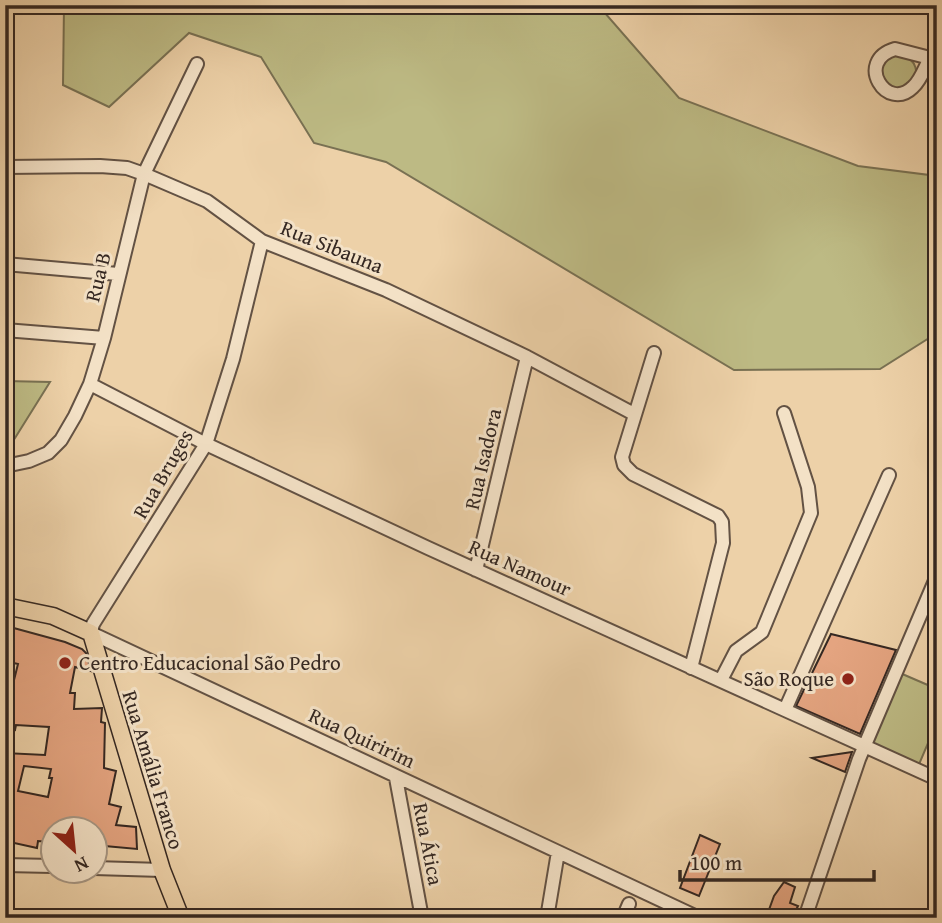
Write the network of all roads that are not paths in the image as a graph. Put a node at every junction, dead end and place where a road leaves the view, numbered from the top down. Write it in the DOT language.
graph roads {
  1 [pos="934,56"];
  2 [pos="197,64"];
  3 [pos="5,167"];
  4 [pos="144,174"];
  5 [pos="262,241"];
  6 [pos="5,264"];
  7 [pos="118,274"];
  8 [pos="5,330"];
  9 [pos="104,338"];
  10 [pos="654,353"];
  11 [pos="527,358"];
  12 [pos="90,384"];
  13 [pos="784,413"];
  14 [pos="634,414"];
  15 [pos="205,444"];
  16 [pos="5,466"];
  17 [pos="889,475"];
  18 [pos="476,570"];
  19 [pos="937,576"];
  20 [pos="5,606"];
  21 [pos="91,633"];
  22 [pos="691,668"];
  23 [pos="721,680"];
  24 [pos="785,710"];
  25 [pos="864,747"];
  26 [pos="396,778"];
  27 [pos="937,779"];
  28 [pos="558,852"];
  29 [pos="5,865"];
  30 [pos="38,866"];
  31 [pos="108,868"];
  32 [pos="162,870"];
  33 [pos="629,904"];
  34 [pos="181,918"];
  35 [pos="422,918"];
  36 [pos="547,918"];
  37 [pos="623,918"];
  38 [pos="699,918"];
  39 [pos="805,918"];
  1 -- 1 [label="street"];
  2 -- 4 [label="street, Rua B"];
  3 -- 4 [label="street, Rua Sibauna"];
  4 -- 5 [label="street, Rua Sibauna"];
  4 -- 7 [label="street, Rua B"];
  5 -- 11 [label="street, Rua Sibauna"];
  5 -- 15 [label="street, Rua Bruges"];
  6 -- 7 [label="street"];
  7 -- 9 [label="street, Rua B"];
  8 -- 9 [label="street"];
  9 -- 12 [label="street, Rua B"];
  10 -- 14 [label="street"];
  11 -- 14 [label="street, Rua Sibauna"];
  11 -- 18 [label="street, Rua Isadora"];
  12 -- 15 [label="street, Rua Namour"];
  12 -- 16 [label="street, Rua B"];
  13 -- 23 [label="street"];
  14 -- 22 [label="street"];
  15 -- 18 [label="street, Rua Namour"];
  15 -- 21 [label="street, Rua Bruges"];
  17 -- 24 [label="street"];
  18 -- 22 [label="street, Rua Namour"];
  19 -- 25 [label="street"];
  20 -- 21 [label="main road, Rua Quiririm"];
  21 -- 26 [label="street, Rua Quiririm"];
  21 -- 32 [label="main road, Rua Amália Franco"];
  22 -- 23 [label="street, Rua Namour"];
  23 -- 24 [label="street, Rua Namour"];
  24 -- 25 [label="street, Rua Namour"];
  25 -- 27 [label="street, Rua Namour"];
  25 -- 39 [label="street"];
  26 -- 28 [label="street, Rua Quiririm"];
  26 -- 35 [label="street, Rua Ática"];
  28 -- 36 [label="street"];
  28 -- 38 [label="street, Rua Quiririm"];
  29 -- 30 [label="street"];
  31 -- 32 [label="street"];
  32 -- 34 [label="main road, Rua Amália Franco"];
  33 -- 37 [label="street"];
}
